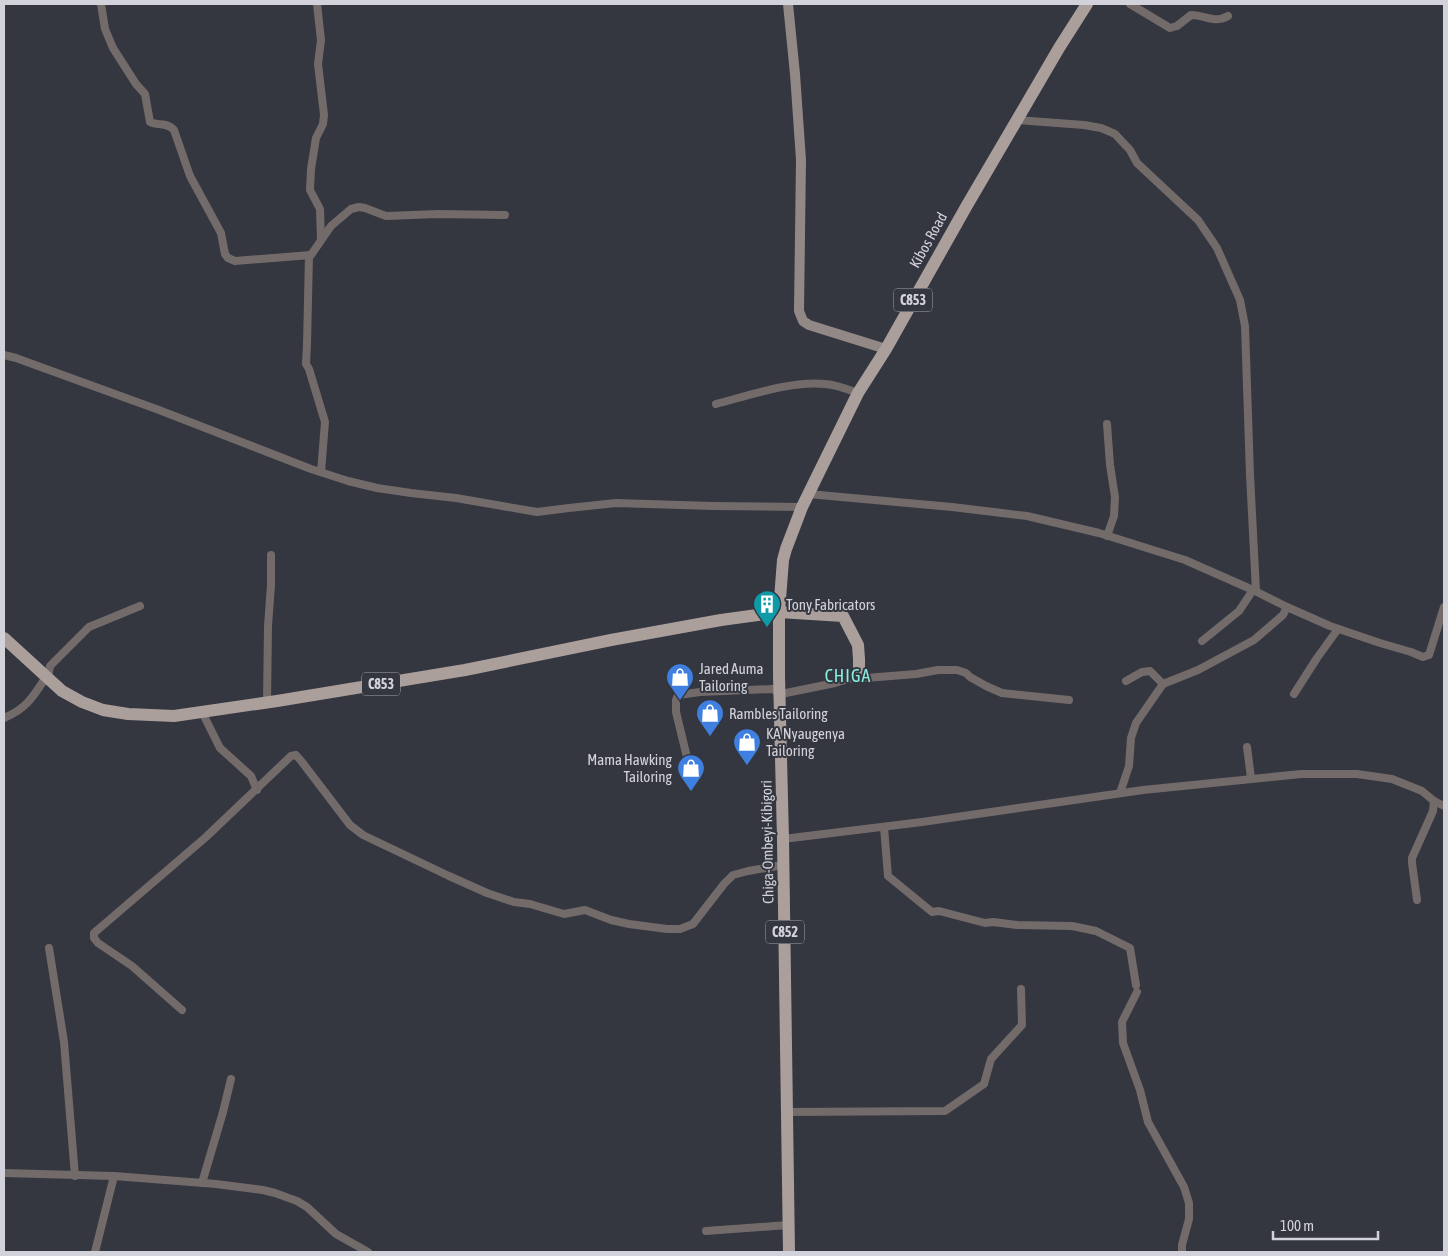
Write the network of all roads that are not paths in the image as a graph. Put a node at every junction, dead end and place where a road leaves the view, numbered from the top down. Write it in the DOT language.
graph roads {
  1 [pos="101,4"];
  2 [pos="317,4"];
  3 [pos="788,4"];
  4 [pos="1087,4"];
  5 [pos="1130,4"];
  6 [pos="1228,16"];
  7 [pos="1017,120"];
  8 [pos="505,215"];
  9 [pos="321,240"];
  10 [pos="309,255"];
  11 [pos="886,349"];
  12 [pos="4,355"];
  13 [pos="858,393"];
  14 [pos="716,404"];
  15 [pos="1107,424"];
  16 [pos="321,472"];
  17 [pos="808,494"];
  18 [pos="802,507"];
  19 [pos="1107,536"];
  20 [pos="271,555"];
  21 [pos="1254,590"];
  22 [pos="140,606"];
  23 [pos="1287,608"];
  24 [pos="1444,608"];
  25 [pos="779,612"];
  26 [pos="1338,629"];
  27 [pos="4,638"];
  28 [pos="1202,641"];
  29 [pos="859,676"];
  30 [pos="46,677"];
  31 [pos="1126,681"];
  32 [pos="1163,684"];
  33 [pos="779,692"];
  34 [pos="1294,694"];
  35 [pos="1069,700"];
  36 [pos="266,703"];
  37 [pos="202,712"];
  38 [pos="4,718"];
  39 [pos="1247,747"];
  40 [pos="1251,778"];
  41 [pos="693,782"];
  42 [pos="257,790"];
  43 [pos="1120,793"];
  44 [pos="1434,801"];
  45 [pos="1444,806"];
  46 [pos="884,827"];
  47 [pos="783,840"];
  48 [pos="783,865"];
  49 [pos="1417,900"];
  50 [pos="49,948"];
  51 [pos="1021,989"];
  52 [pos="182,1010"];
  53 [pos="230,1079"];
  54 [pos="787,1112"];
  55 [pos="4,1173"];
  56 [pos="75,1176"];
  57 [pos="114,1176"];
  58 [pos="202,1183"];
  59 [pos="788,1225"];
  60 [pos="706,1232"];
  61 [pos="95,1252"];
  62 [pos="368,1252"];
  63 [pos="789,1252"];
  64 [pos="1182,1252"];
  1 -- 10 [label="street"];
  2 -- 9 [label="street"];
  3 -- 11 [label="street"];
  4 -- 7 [label="main road, Kibos Road / C853"];
  5 -- 6 [label="street"];
  7 -- 11 [label="main road, Kibos Road / C853"];
  7 -- 21 [label="street"];
  8 -- 9 [label="street"];
  9 -- 10 [label="street"];
  10 -- 16 [label="street"];
  11 -- 13 [label="main road, Kibos Road / C853"];
  12 -- 16 [label="street"];
  13 -- 14 [label="street"];
  13 -- 17 [label="main road, Kibos Road / C853"];
  15 -- 19 [label="street"];
  16 -- 18 [label="street"];
  17 -- 18 [label="main road, Kibos Road / C853"];
  17 -- 19 [label="street"];
  18 -- 25 [label="main road, Kibos Road / C853"];
  19 -- 21 [label="street"];
  20 -- 36 [label="street"];
  21 -- 23 [label="street"];
  21 -- 28 [label="street"];
  22 -- 30 [label="street"];
  23 -- 26 [label="street"];
  23 -- 32 [label="street"];
  24 -- 26 [label="street"];
  25 -- 29 [label="main road"];
  25 -- 33 [label="main road, Chiga-Ombeyi-Kibigori / C852"];
  25 -- 36 [label="main road, C853"];
  26 -- 34 [label="street"];
  27 -- 30 [label="main road, C853"];
  29 -- 33 [label="street"];
  29 -- 35 [label="street"];
  30 -- 37 [label="main road, C853"];
  30 -- 38 [label="street"];
  31 -- 32 [label="street"];
  32 -- 43 [label="street"];
  33 -- 41 [label="street"];
  33 -- 47 [label="main road, Chiga-Ombeyi-Kibigori / C852"];
  36 -- 37 [label="main road, C853"];
  37 -- 42 [label="street"];
  39 -- 40 [label="street"];
  40 -- 43 [label="street"];
  40 -- 44 [label="street"];
  42 -- 48 [label="street"];
  42 -- 52 [label="street"];
  43 -- 46 [label="street"];
  44 -- 45 [label="street"];
  44 -- 49 [label="street"];
  46 -- 47 [label="street"];
  46 -- 64 [label="street"];
  47 -- 48 [label="main road, Chiga-Ombeyi-Kibigori / C852"];
  48 -- 54 [label="main road, Chiga-Ombeyi-Kibigori / C852"];
  50 -- 56 [label="street"];
  51 -- 54 [label="street"];
  53 -- 58 [label="street"];
  54 -- 59 [label="main road, Chiga-Ombeyi-Kibigori / C852"];
  55 -- 56 [label="street"];
  56 -- 57 [label="street"];
  57 -- 58 [label="street"];
  57 -- 61 [label="street"];
  58 -- 62 [label="street"];
  59 -- 60 [label="street"];
  59 -- 63 [label="main road, Chiga-Ombeyi-Kibigori / C852"];
}
